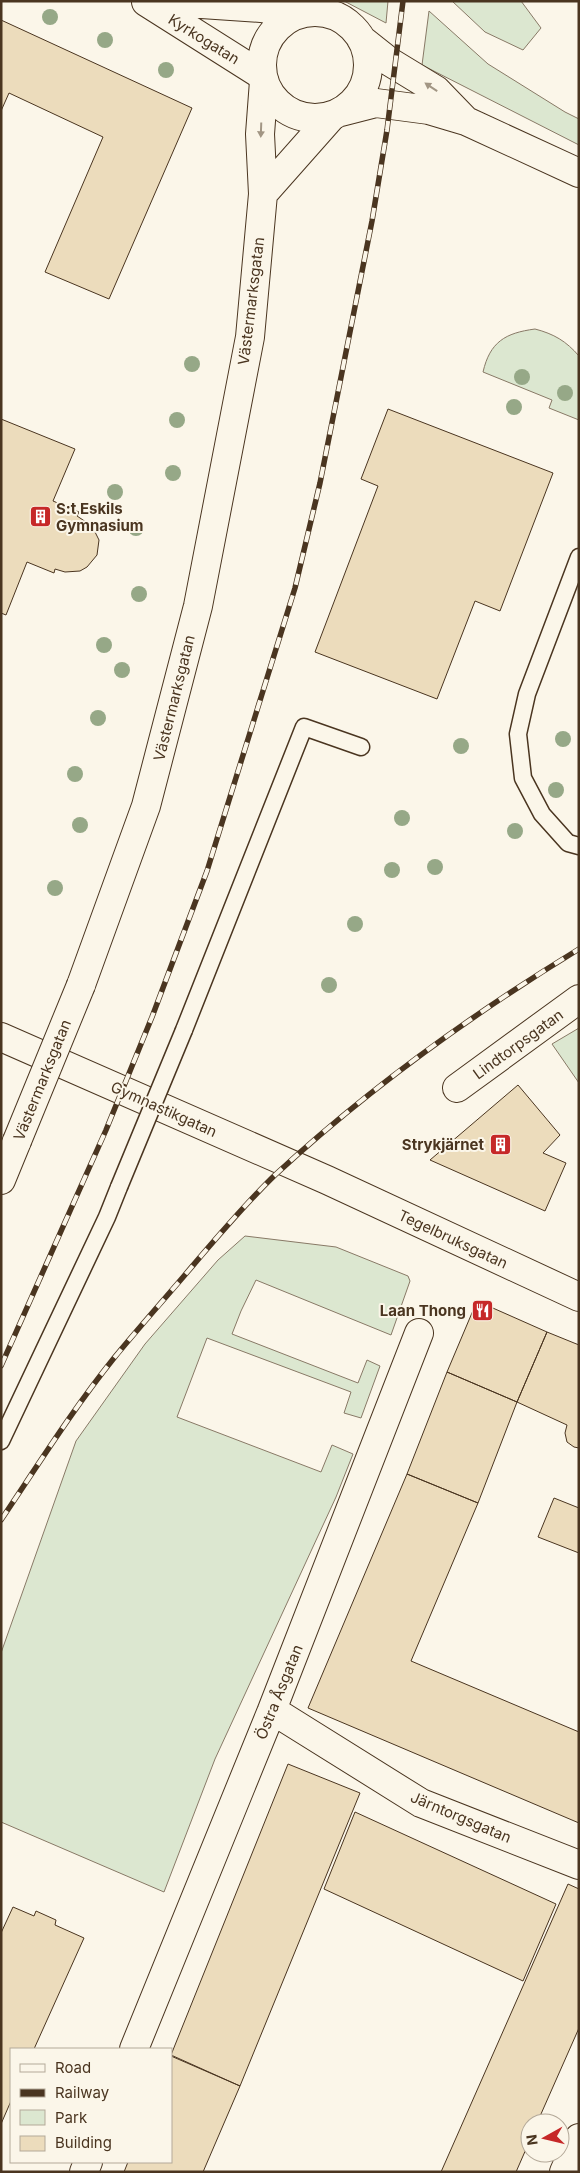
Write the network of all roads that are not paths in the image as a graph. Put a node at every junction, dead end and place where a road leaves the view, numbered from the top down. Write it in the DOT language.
graph roads {
  1 [pos="144,1"];
  2 [pos="157,1"];
  3 [pos="298,14"];
  4 [pos="362,39"];
  5 [pos="264,78"];
  6 [pos="336,114"];
  7 [pos="466,121"];
  8 [pos="579,174"];
  9 [pos="263,194"];
  10 [pos="579,557"];
  11 [pos="361,747"];
  12 [pos="579,846"];
  13 [pos="579,999"];
  14 [pos="1,1037"];
  15 [pos="457,1088"];
  16 [pos="1,1180"];
  17 [pos="328,1180"];
  18 [pos="579,1297"];
  19 [pos="419,1333"];
  20 [pos="1,1441"];
  21 [pos="272,1710"];
  22 [pos="579,1865"];
  23 [pos="134,2048"];
  24 [pos="579,2138"];
  25 [pos="564,2172"];
  1 -- 5 [label="street, Kyrkogatan"];
  2 -- 3 [label="street, Kyrkogatan"];
  3 -- 4 [label="street"];
  3 -- 5 [label="street"];
  4 -- 6 [label="street"];
  7 -- 4 [label="street, one-way"];
  5 -- 6 [label="street"];
  5 -- 9 [label="street, Västermarksgatan, one-way"];
  6 -- 7 [label="street"];
  6 -- 9 [label="street"];
  7 -- 8 [label="street"];
  9 -- 16 [label="street, Västermarksgatan, bridge"];
  10 -- 12 [label="lane"];
  11 -- 20 [label="lane, bridge"];
  13 -- 15 [label="street, Lindtorpsgatan"];
  14 -- 17 [label="street, Gymnastikgatan"];
  17 -- 18 [label="street, Tegelbruksgatan"];
  19 -- 21 [label="street, Östra Åsgatan"];
  21 -- 22 [label="street, Järntorgsgatan"];
  21 -- 23 [label="street, Östra Åsgatan"];
  24 -- 25 [label="street"];
}
